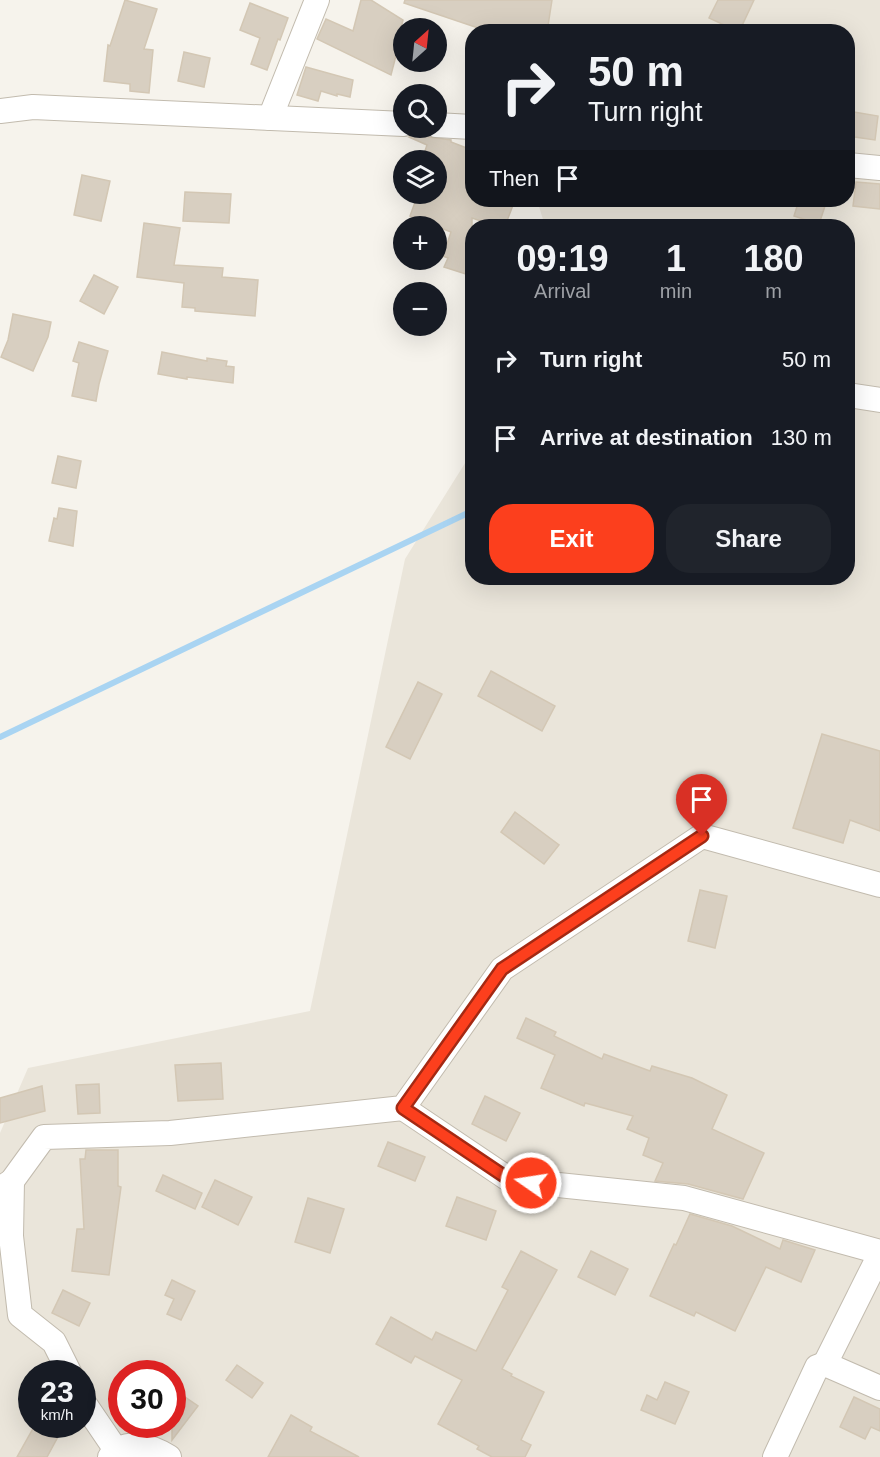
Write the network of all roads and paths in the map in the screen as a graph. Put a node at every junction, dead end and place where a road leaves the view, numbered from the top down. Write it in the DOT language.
graph roads {
  1 [pos="317,0"];
  2 [pos="0,111"];
  3 [pos="270,118"];
  4 [pos="393,124"];
  5 [pos="447,126"];
  6 [pos="465,127"];
  7 [pos="855,166"];
  8 [pos="880,168"];
  9 [pos="855,396"];
  10 [pos="880,400"];
  11 [pos="880,885"];
  12 [pos="403,1108"];
  13 [pos="6,1185"];
  14 [pos="880,1253"];
  15 [pos="0,1316"];
  16 [pos="54,1342"];
  17 [pos="63,1360"];
  18 [pos="825,1364"];
  19 [pos="880,1388"];
  20 [pos="96,1424"];
  21 [pos="113,1454"];
  22 [pos="169,1457"];
  23 [pos="775,1457"];
  1 -- 3 [label="street"];
  2 -- 3 [label="street"];
  3 -- 4 [label="street"];
  5 -- 6 [label="street"];
  7 -- 8 [label="street"];
  9 -- 10 [label="street"];
  11 -- 12 [label="street"];
  12 -- 13 [label="street"];
  12 -- 14 [label="street"];
  13 -- 16 [label="street"];
  14 -- 18 [label="street"];
  15 -- 16 [label="street"];
  16 -- 17 [label="street"];
  18 -- 19 [label="street"];
  18 -- 23 [label="street"];
  20 -- 21 [label="street"];
  21 -- 22 [label="street"];
}
